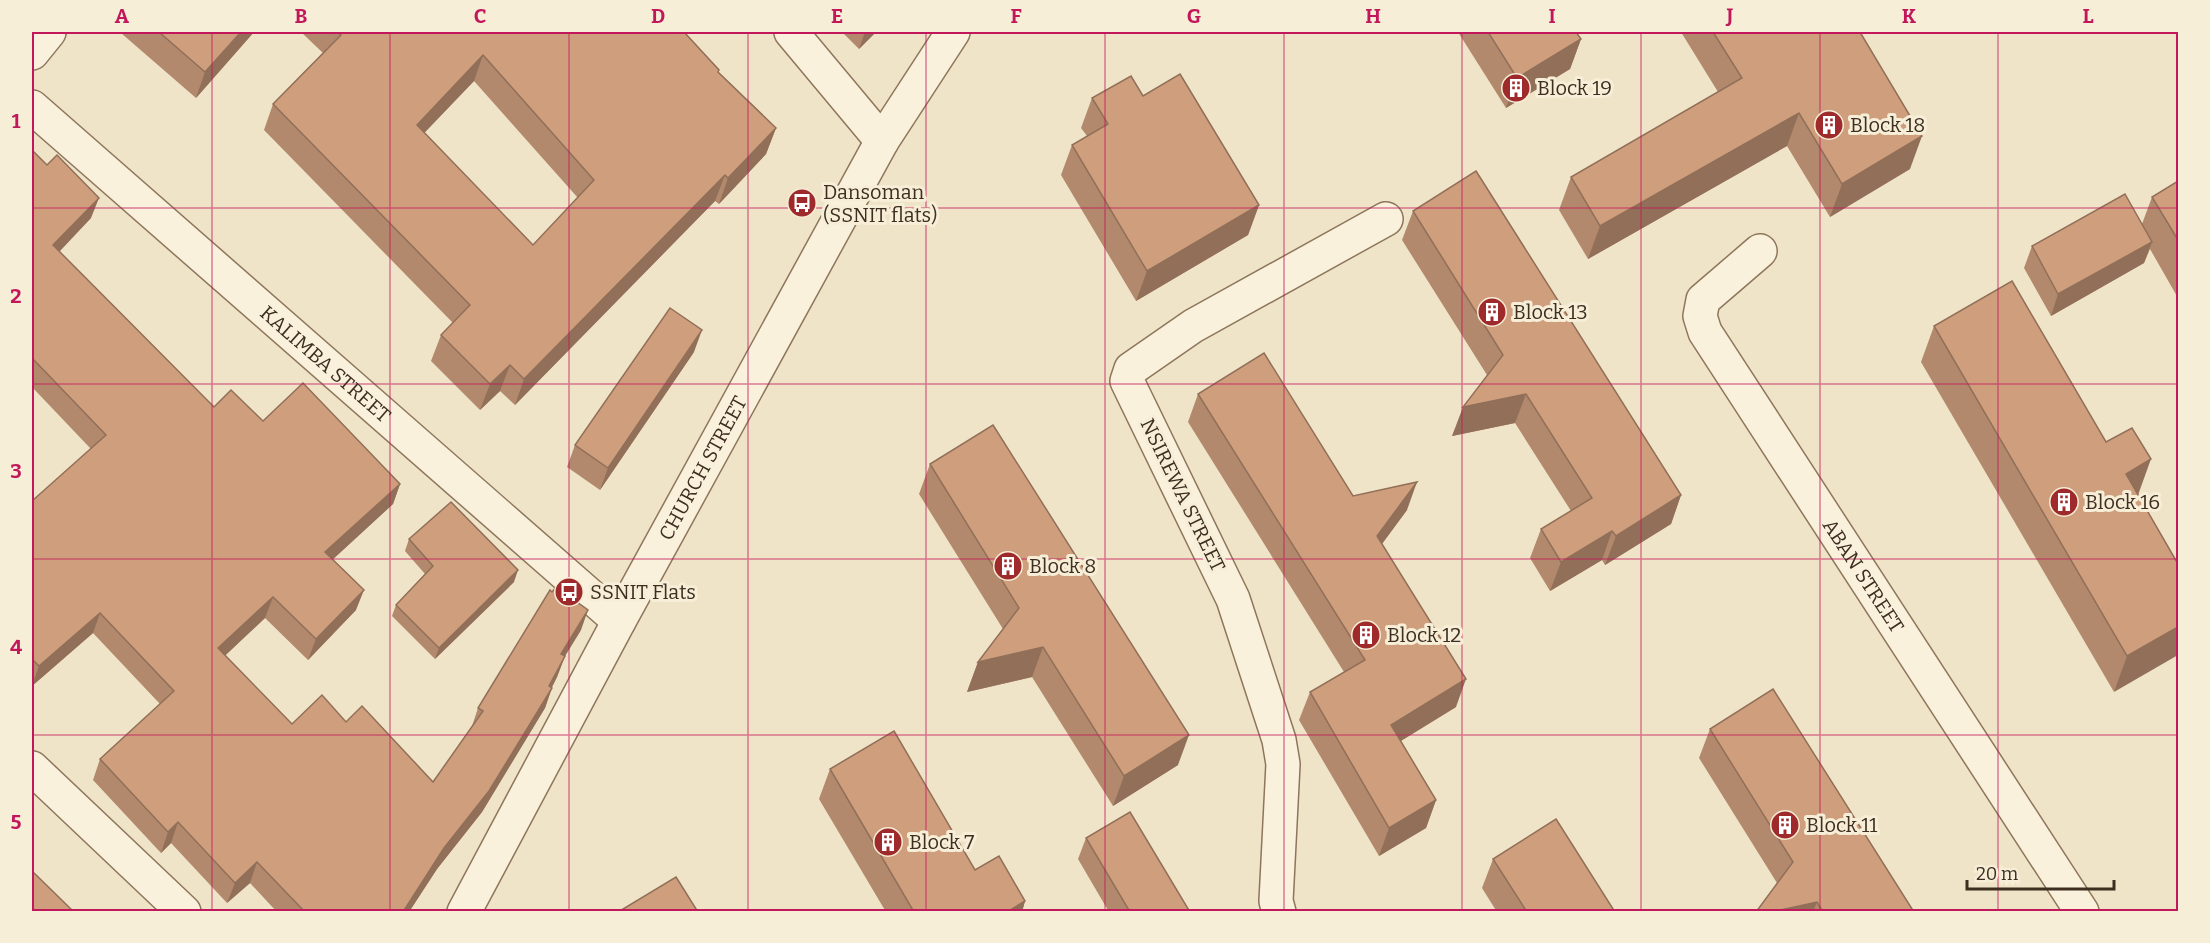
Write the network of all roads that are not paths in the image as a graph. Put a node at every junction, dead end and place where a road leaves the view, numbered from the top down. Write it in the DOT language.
graph roads {
  1 [pos="49,32"];
  2 [pos="790,32"];
  3 [pos="953,32"];
  4 [pos="32,53"];
  5 [pos="32,107"];
  6 [pos="882,141"];
  7 [pos="1386,219"];
  8 [pos="1760,251"];
  9 [pos="619,621"];
  10 [pos="32,768"];
  11 [pos="184,912"];
  12 [pos="464,912"];
  13 [pos="1279,912"];
  14 [pos="2082,912"];
  1 -- 4 [label="street"];
  2 -- 6 [label="street"];
  3 -- 6 [label="street, CHURCH STREET"];
  5 -- 9 [label="street, KALIMBA STREET"];
  6 -- 9 [label="street, CHURCH STREET"];
  7 -- 13 [label="street, NSIREWA STREET"];
  8 -- 14 [label="street, ABAN STREET"];
  9 -- 12 [label="street, CHURCH STREET"];
  10 -- 11 [label="street"];
}
